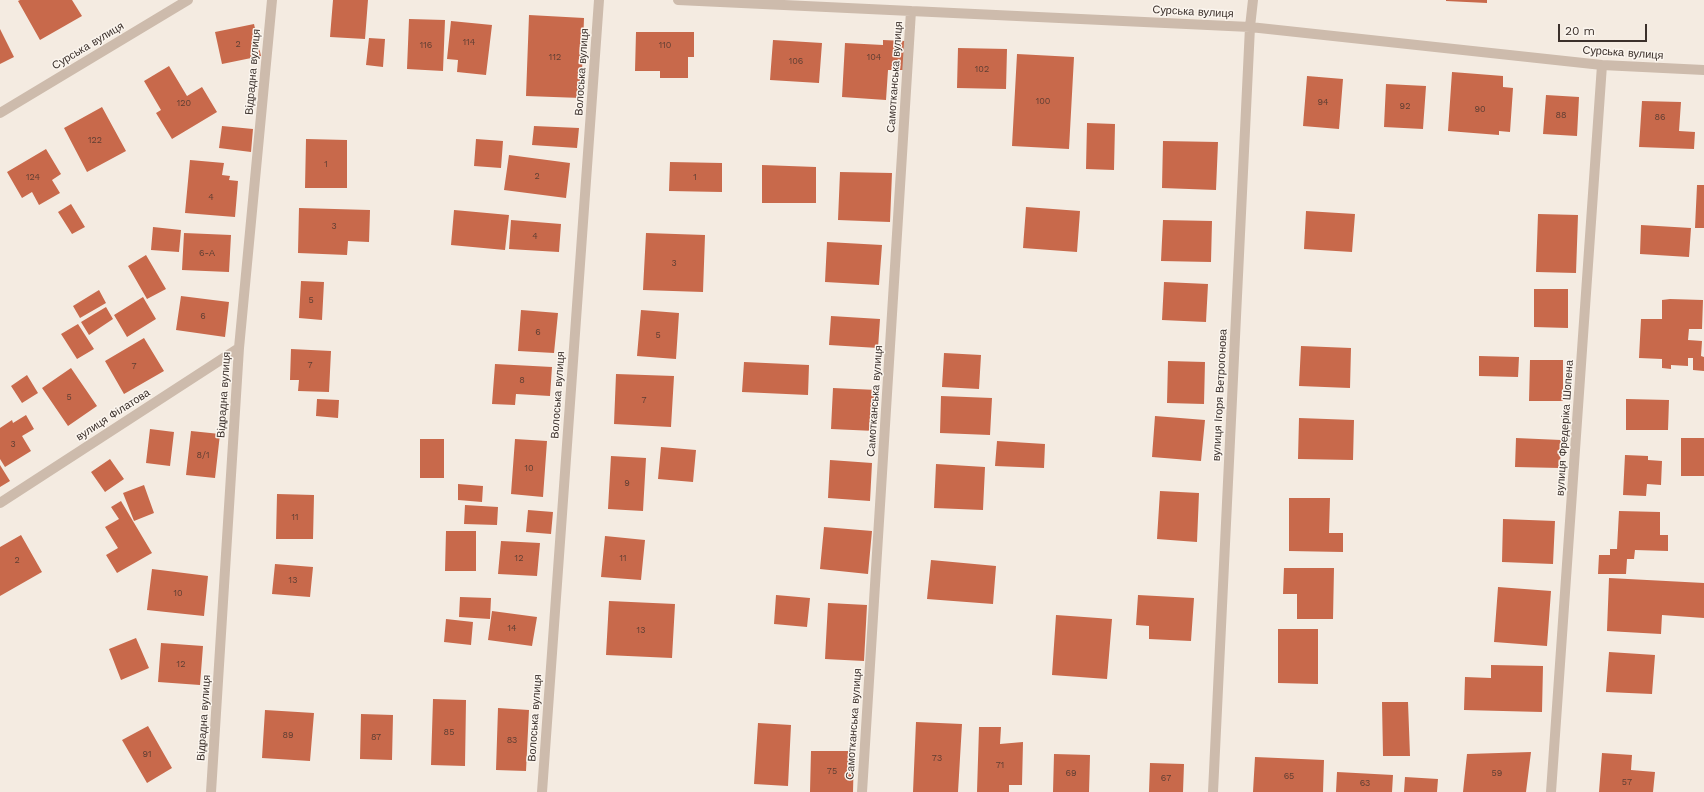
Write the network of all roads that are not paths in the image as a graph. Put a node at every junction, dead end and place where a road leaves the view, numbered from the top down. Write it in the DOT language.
graph roads {
  1 [pos="188,0"];
  2 [pos="272,0"];
  3 [pos="599,0"];
  4 [pos="678,0"];
  5 [pos="1253,0"];
  6 [pos="911,11"];
  7 [pos="1250,27"];
  8 [pos="1602,65"];
  9 [pos="1704,70"];
  10 [pos="0,113"];
  11 [pos="239,348"];
  12 [pos="0,503"];
  13 [pos="211,792"];
  14 [pos="542,792"];
  15 [pos="862,792"];
  16 [pos="1213,792"];
  17 [pos="1551,792"];
  1 -- 10 [label="street, Сурська вулиця"];
  2 -- 11 [label="street, Відрадна вулиця"];
  3 -- 14 [label="street, Волоська вулиця"];
  4 -- 6 [label="street, Сурська вулиця"];
  5 -- 7 [label="street, вулиця Ігоря Ветрогонова"];
  6 -- 7 [label="street, Сурська вулиця"];
  6 -- 15 [label="street, Самотканська вулиця"];
  7 -- 8 [label="street, Сурська вулиця"];
  7 -- 16 [label="street, вулиця Ігоря Ветрогонова"];
  8 -- 9 [label="street, Сурська вулиця"];
  8 -- 17 [label="street, вулиця Фредеріка Шопена"];
  11 -- 12 [label="street, вулиця Філатова"];
  11 -- 13 [label="street, Відрадна вулиця"];
}
